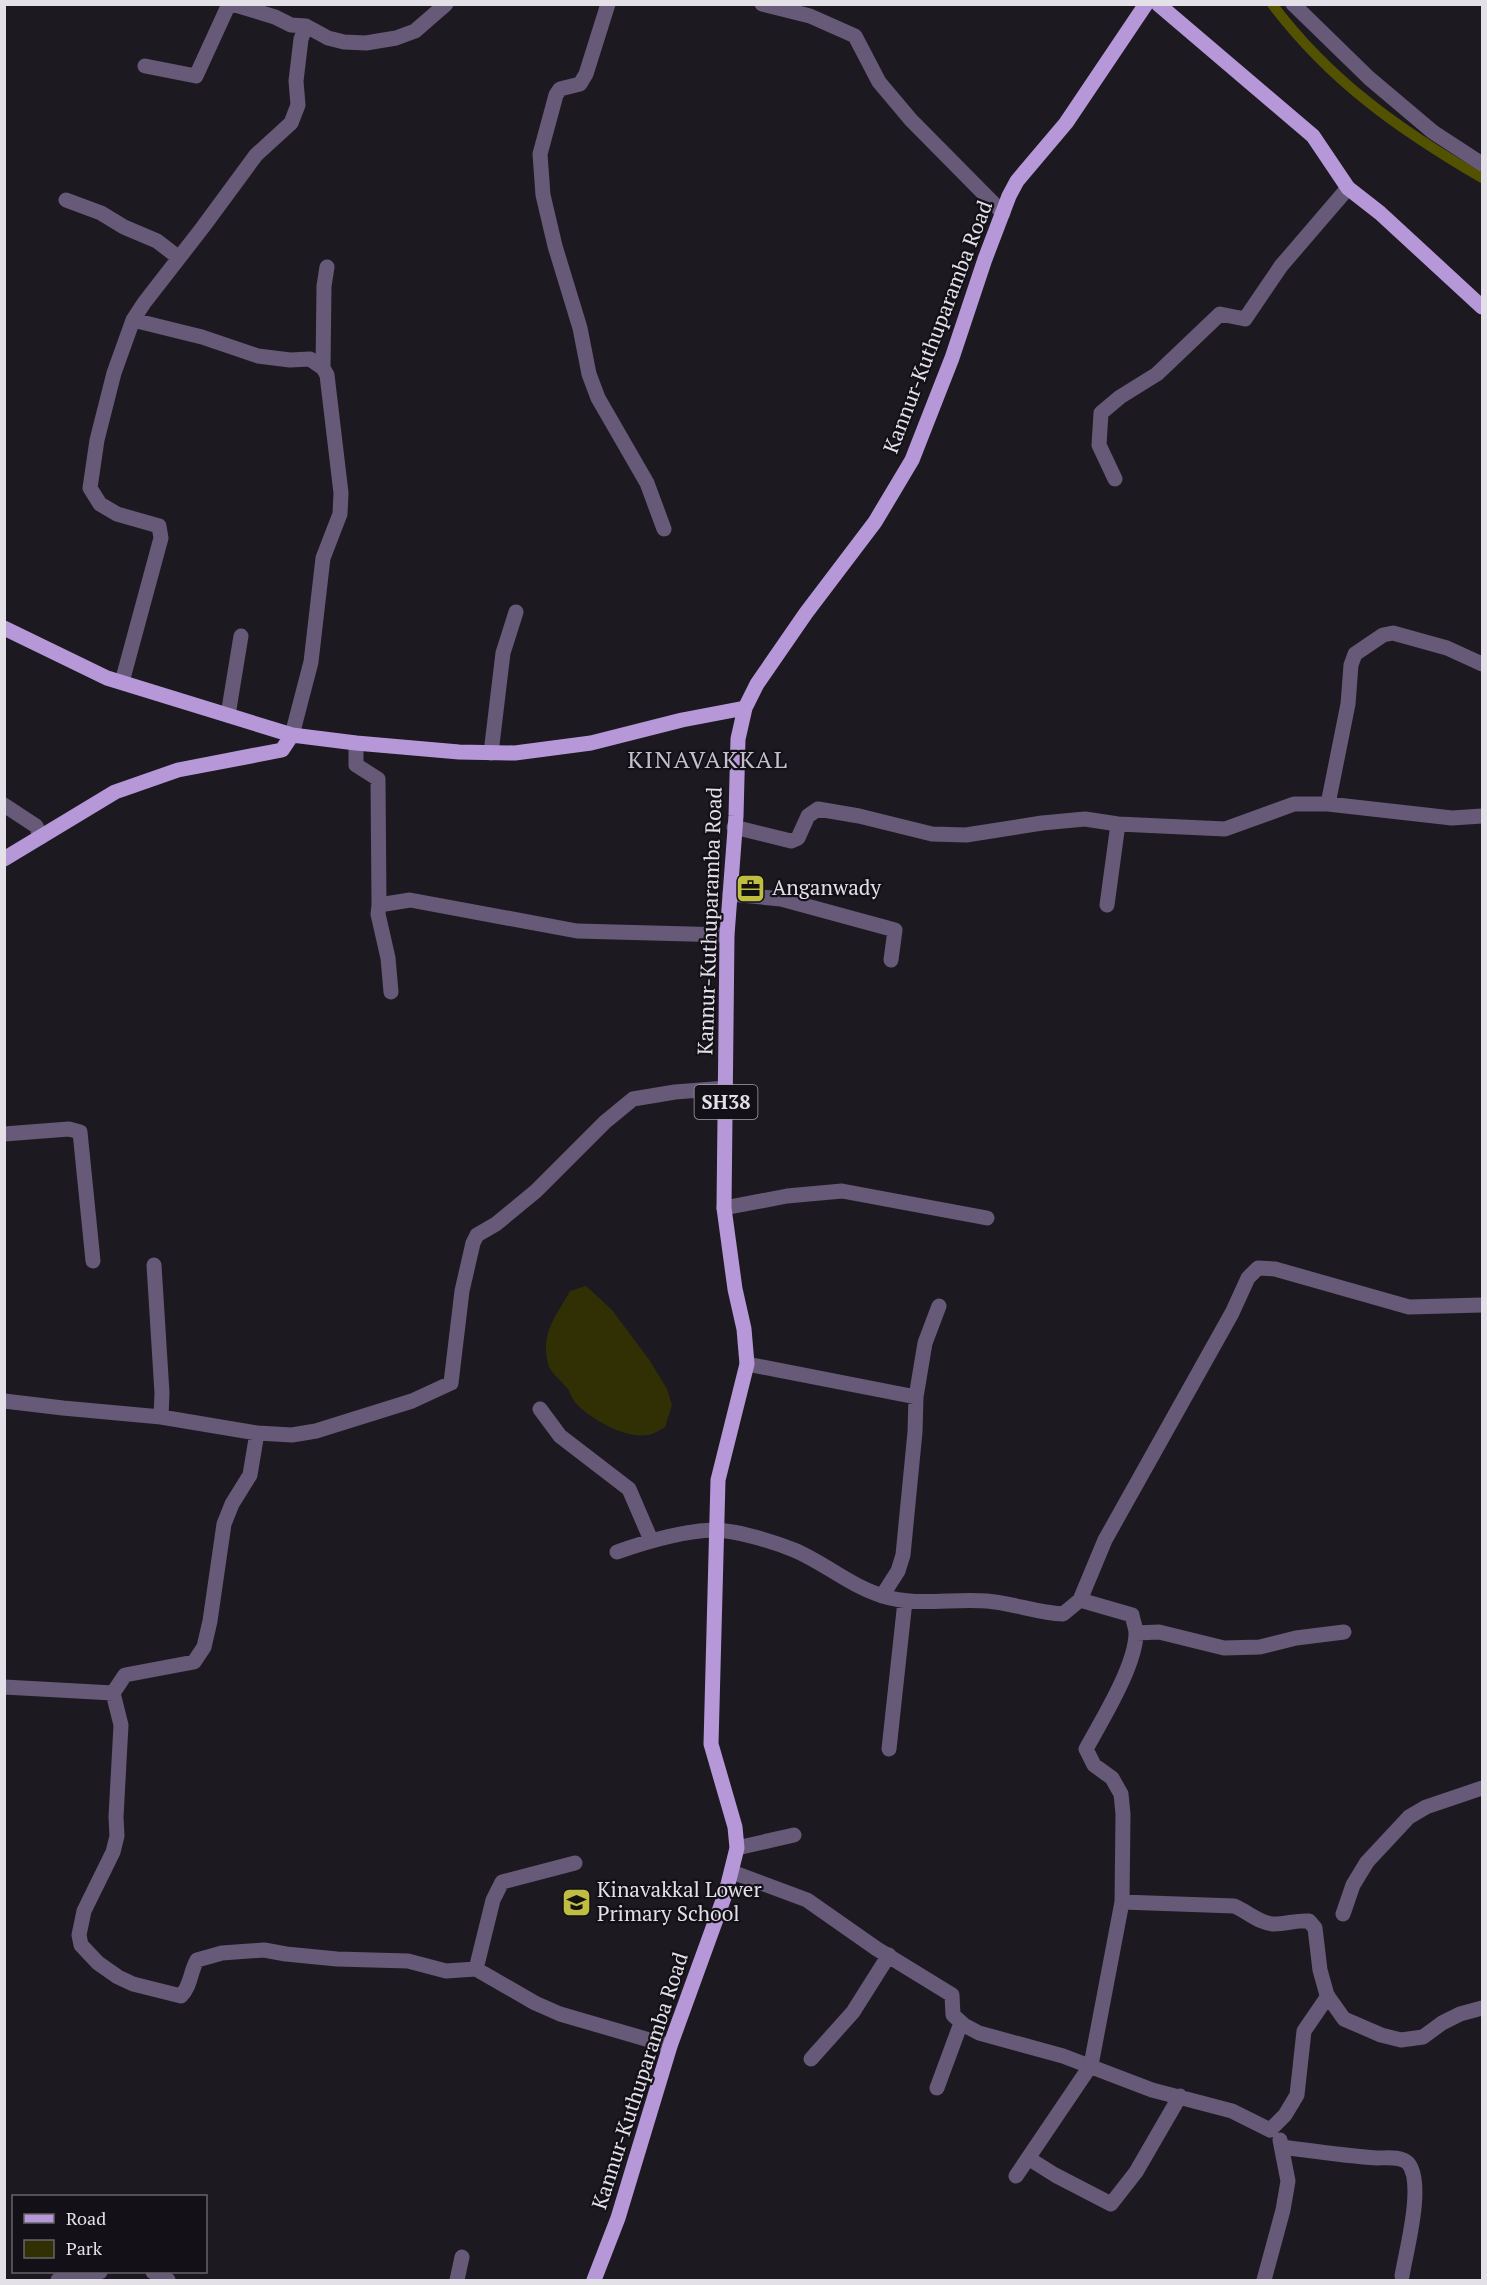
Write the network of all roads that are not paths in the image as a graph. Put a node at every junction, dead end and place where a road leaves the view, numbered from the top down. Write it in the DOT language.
graph roads {
  1 [pos="230,4"];
  2 [pos="446,4"];
  3 [pos="608,4"];
  4 [pos="762,4"];
  5 [pos="1146,4"];
  6 [pos="1158,4"];
  7 [pos="1293,4"];
  8 [pos="306,26"];
  9 [pos="146,66"];
  10 [pos="1482,164"];
  11 [pos="1348,188"];
  12 [pos="66,200"];
  13 [pos="1003,213"];
  14 [pos="179,258"];
  15 [pos="327,267"];
  16 [pos="1482,307"];
  17 [pos="133,321"];
  18 [pos="323,368"];
  19 [pos="1114,479"];
  20 [pos="664,529"];
  21 [pos="516,612"];
  22 [pos="4,628"];
  23 [pos="241,636"];
  24 [pos="1482,664"];
  25 [pos="122,682"];
  26 [pos="745,708"];
  27 [pos="228,715"];
  28 [pos="292,735"];
  29 [pos="356,744"];
  30 [pos="491,753"];
  31 [pos="1328,804"];
  32 [pos="4,805"];
  33 [pos="1482,816"];
  34 [pos="1118,824"];
  35 [pos="734,827"];
  36 [pos="41,837"];
  37 [pos="4,860"];
  38 [pos="730,894"];
  39 [pos="1107,904"];
  40 [pos="379,905"];
  41 [pos="727,935"];
  42 [pos="891,960"];
  43 [pos="391,992"];
  44 [pos="726,1088"];
  45 [pos="4,1134"];
  46 [pos="724,1208"];
  47 [pos="987,1218"];
  48 [pos="93,1262"];
  49 [pos="154,1265"];
  50 [pos="1482,1305"];
  51 [pos="939,1306"];
  52 [pos="747,1364"];
  53 [pos="916,1397"];
  54 [pos="4,1401"];
  55 [pos="540,1409"];
  56 [pos="161,1417"];
  57 [pos="257,1433"];
  58 [pos="715,1530"];
  59 [pos="651,1540"];
  60 [pos="617,1552"];
  61 [pos="882,1596"];
  62 [pos="1080,1600"];
  63 [pos="905,1602"];
  64 [pos="1344,1632"];
  65 [pos="1136,1633"];
  66 [pos="4,1687"];
  67 [pos="113,1693"];
  68 [pos="889,1749"];
  69 [pos="1482,1788"];
  70 [pos="794,1835"];
  71 [pos="737,1848"];
  72 [pos="574,1863"];
  73 [pos="732,1872"];
  74 [pos="1122,1902"];
  75 [pos="1343,1914"];
  76 [pos="889,1955"];
  77 [pos="476,1969"];
  78 [pos="1328,1996"];
  79 [pos="1482,2008"];
  80 [pos="962,2023"];
  81 [pos="670,2046"];
  82 [pos="811,2059"];
  83 [pos="1091,2065"];
  84 [pos="937,2088"];
  85 [pos="1180,2096"];
  86 [pos="1270,2130"];
  87 [pos="1282,2148"];
  88 [pos="1028,2158"];
  89 [pos="1016,2176"];
  90 [pos="462,2257"];
  91 [pos="91,2273"];
  92 [pos="1402,2276"];
  93 [pos="58,2280"];
  94 [pos="457,2280"];
  95 [pos="594,2280"];
  96 [pos="1264,2280"];
  1 -- 8 [label="street"];
  1 -- 9 [label="street"];
  2 -- 8 [label="street"];
  3 -- 20 [label="street"];
  4 -- 13 [label="street"];
  5 -- 13 [label="main road, Kannur-Kuthuparamba Road / SH38"];
  6 -- 11 [label="main road"];
  7 -- 10 [label="street"];
  8 -- 14 [label="street"];
  11 -- 16 [label="main road"];
  11 -- 19 [label="street"];
  12 -- 14 [label="street"];
  13 -- 26 [label="main road, Kannur-Kuthuparamba Road / SH38"];
  14 -- 17 [label="street"];
  15 -- 18 [label="street"];
  17 -- 18 [label="street"];
  17 -- 25 [label="street"];
  18 -- 28 [label="street"];
  21 -- 30 [label="street"];
  22 -- 25 [label="main road"];
  23 -- 27 [label="street"];
  24 -- 31 [label="street"];
  25 -- 27 [label="main road"];
  26 -- 30 [label="main road"];
  26 -- 35 [label="main road, Kannur-Kuthuparamba Road / SH38"];
  27 -- 28 [label="main road"];
  28 -- 29 [label="main road"];
  28 -- 36 [label="main road"];
  29 -- 30 [label="main road"];
  29 -- 40 [label="street"];
  31 -- 33 [label="street"];
  31 -- 34 [label="street"];
  32 -- 36 [label="street"];
  34 -- 35 [label="street"];
  34 -- 39 [label="street"];
  35 -- 38 [label="main road, Kannur-Kuthuparamba Road / SH38"];
  36 -- 37 [label="main road"];
  38 -- 41 [label="main road, Kannur-Kuthuparamba Road / SH38"];
  38 -- 42 [label="street"];
  40 -- 41 [label="street"];
  40 -- 43 [label="street"];
  41 -- 44 [label="main road, Kannur-Kuthuparamba Road / SH38"];
  44 -- 46 [label="main road, Kannur-Kuthuparamba Road / SH38"];
  44 -- 57 [label="street"];
  45 -- 48 [label="street"];
  46 -- 47 [label="street"];
  46 -- 52 [label="main road, Kannur-Kuthuparamba Road / SH38"];
  49 -- 56 [label="street"];
  50 -- 62 [label="street"];
  51 -- 53 [label="street"];
  52 -- 53 [label="street"];
  52 -- 58 [label="main road, Kannur-Kuthuparamba Road / SH38"];
  53 -- 61 [label="street"];
  54 -- 56 [label="street"];
  55 -- 59 [label="street"];
  56 -- 57 [label="street"];
  57 -- 67 [label="street"];
  58 -- 59 [label="street"];
  58 -- 61 [label="street"];
  58 -- 71 [label="main road, Kannur-Kuthuparamba Road / SH38"];
  59 -- 60 [label="street"];
  61 -- 63 [label="street"];
  62 -- 63 [label="street"];
  62 -- 65 [label="street"];
  63 -- 68 [label="street"];
  64 -- 65 [label="street"];
  65 -- 74 [label="street"];
  66 -- 67 [label="street"];
  67 -- 77 [label="street"];
  69 -- 75 [label="street"];
  70 -- 71 [label="street"];
  71 -- 73 [label="main road, Kannur-Kuthuparamba Road / SH38"];
  72 -- 77 [label="street"];
  73 -- 76 [label="street"];
  73 -- 81 [label="main road, Kannur-Kuthuparamba Road / SH38"];
  74 -- 78 [label="street"];
  74 -- 83 [label="street"];
  76 -- 80 [label="street"];
  76 -- 82 [label="street"];
  77 -- 81 [label="street"];
  78 -- 79 [label="street"];
  78 -- 86 [label="street"];
  80 -- 83 [label="street"];
  80 -- 84 [label="street"];
  81 -- 95 [label="main road, Kannur-Kuthuparamba Road / SH38"];
  83 -- 85 [label="street"];
  83 -- 88 [label="street"];
  85 -- 86 [label="street"];
  85 -- 88 [label="street"];
  86 -- 87 [label="street"];
  87 -- 92 [label="street"];
  87 -- 96 [label="street"];
  88 -- 89 [label="street"];
  90 -- 94 [label="street"];
  91 -- 93 [label="street"];
}
